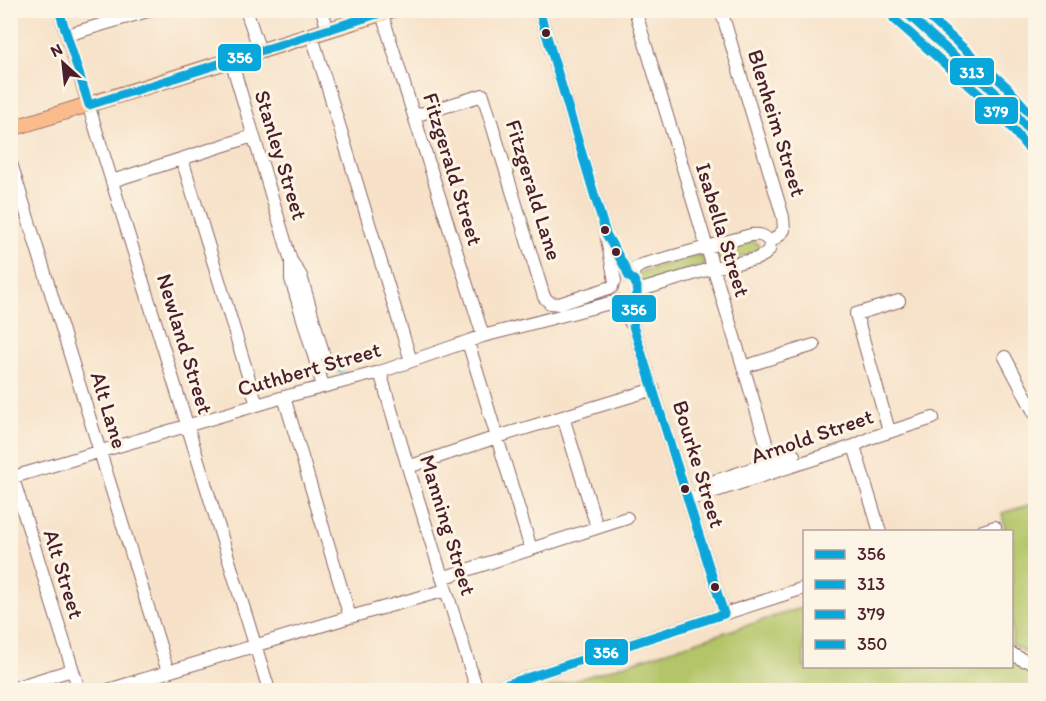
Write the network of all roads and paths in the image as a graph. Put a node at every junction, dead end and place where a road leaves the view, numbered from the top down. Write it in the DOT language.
graph roads {
  1 [pos="59,10"];
  2 [pos="151,10"];
  3 [pos="246,10"];
  4 [pos="322,10"];
  5 [pos="538,10"];
  6 [pos="635,10"];
  7 [pos="721,10"];
  8 [pos="903,10"];
  9 [pos="387,12"];
  10 [pos="328,31"];
  11 [pos="67,35"];
  12 [pos="312,36"];
  13 [pos="260,51"];
  14 [pos="231,60"];
  15 [pos="89,105"];
  16 [pos="414,116"];
  17 [pos="10,129"];
  18 [pos="1033,132"];
  19 [pos="253,136"];
  20 [pos="182,159"];
  21 [pos="10,160"];
  22 [pos="112,181"];
  23 [pos="606,234"];
  24 [pos="770,242"];
  25 [pos="706,247"];
  26 [pos="291,261"];
  27 [pos="713,268"];
  28 [pos="630,278"];
  29 [pos="613,284"];
  30 [pos="627,299"];
  31 [pos="898,301"];
  32 [pos="483,336"];
  33 [pos="468,342"];
  34 [pos="814,345"];
  35 [pos="323,353"];
  36 [pos="1005,357"];
  37 [pos="411,361"];
  38 [pos="743,367"];
  39 [pos="380,372"];
  40 [pos="323,386"];
  41 [pos="654,389"];
  42 [pos="284,397"];
  43 [pos="257,405"];
  44 [pos="1035,416"];
  45 [pos="563,417"];
  46 [pos="933,418"];
  47 [pos="188,425"];
  48 [pos="889,432"];
  49 [pos="497,437"];
  50 [pos="854,446"];
  51 [pos="100,451"];
  52 [pos="794,455"];
  53 [pos="772,462"];
  54 [pos="408,467"];
  55 [pos="11,475"];
  56 [pos="705,494"];
  57 [pos="688,500"];
  58 [pos="627,518"];
  59 [pos="597,527"];
  60 [pos="994,527"];
  61 [pos="880,530"];
  62 [pos="984,530"];
  63 [pos="531,549"];
  64 [pos="444,584"];
  65 [pos="803,588"];
  66 [pos="724,614"];
  67 [pos="350,616"];
  68 [pos="255,646"];
  69 [pos="1013,655"];
  70 [pos="1035,662"];
  71 [pos="72,670"];
  72 [pos="168,672"];
  73 [pos="10,689"];
  74 [pos="79,690"];
  75 [pos="108,690"];
  76 [pos="269,690"];
  77 [pos="477,690"];
  78 [pos="489,690"];
  1 -- 11 [label="street, Newland Street"];
  2 -- 11 [label="street"];
  3 -- 13 [label="street"];
  4 -- 10 [label="street"];
  5 -- 23 [label="street"];
  6 -- 25 [label="street, Isabella Street"];
  7 -- 24 [label="street, Blenheim Street"];
  8 -- 18 [label="main road"];
  9 -- 10 [label="main road"];
  9 -- 16 [label="street, Fitzgerald Street"];
  10 -- 12 [label="main road"];
  11 -- 15 [label="street, Newland Street"];
  12 -- 13 [label="main road"];
  12 -- 37 [label="street"];
  13 -- 14 [label="main road"];
  14 -- 15 [label="main road"];
  14 -- 19 [label="street, Stanley Street"];
  15 -- 17 [label="main road"];
  15 -- 22 [label="street, Newland Street"];
  16 -- 29 [label="street, Fitzgerald Lane"];
  16 -- 32 [label="street, Fitzgerald Street"];
  19 -- 20 [label="street"];
  19 -- 26 [label="street, Stanley Street"];
  20 -- 22 [label="street"];
  20 -- 43 [label="street"];
  21 -- 51 [label="street, Alt Lane"];
  22 -- 47 [label="street, Newland Street"];
  23 -- 28 [label="street"];
  23 -- 29 [label="street"];
  24 -- 25 [label="street"];
  24 -- 27 [label="street, Cuthbert Street"];
  25 -- 27 [label="street, Isabella Street"];
  25 -- 28 [label="street"];
  26 -- 35 [label="street, Stanley Street"];
  26 -- 40 [label="street, Stanley Street"];
  27 -- 30 [label="street, Cuthbert Street"];
  27 -- 38 [label="street, Isabella Street"];
  28 -- 29 [label="street"];
  28 -- 30 [label="street"];
  29 -- 30 [label="street"];
  30 -- 32 [label="street, Cuthbert Street"];
  30 -- 41 [label="street, Bourke Street"];
  31 -- 48 [label="street"];
  32 -- 33 [label="street, Cuthbert Street"];
  33 -- 37 [label="street, Cuthbert Street"];
  33 -- 49 [label="street"];
  34 -- 38 [label="street"];
  36 -- 44 [label="street"];
  37 -- 39 [label="street, Cuthbert Street"];
  38 -- 53 [label="street, Isabella Street"];
  39 -- 40 [label="street, Cuthbert Street"];
  39 -- 54 [label="street, Manning Street"];
  40 -- 42 [label="street, Cuthbert Street"];
  41 -- 45 [label="street"];
  41 -- 57 [label="street, Bourke Street"];
  42 -- 43 [label="street, Cuthbert Street"];
  42 -- 67 [label="street"];
  43 -- 47 [label="street, Cuthbert Street"];
  45 -- 49 [label="street"];
  45 -- 59 [label="street"];
  46 -- 48 [label="street, Arnold Street"];
  47 -- 51 [label="street, Cuthbert Street"];
  47 -- 68 [label="street, Newland Street"];
  48 -- 50 [label="street, Arnold Street"];
  49 -- 54 [label="street"];
  49 -- 63 [label="street"];
  50 -- 56 [label="street, Arnold Street"];
  50 -- 61 [label="street"];
  51 -- 55 [label="street, Cuthbert Street"];
  51 -- 72 [label="street, Alt Lane"];
  52 -- 53 [label="street, Arnold Street"];
  53 -- 56 [label="street, Arnold Street"];
  54 -- 64 [label="street, Manning Street"];
  55 -- 71 [label="street, Alt Street"];
  56 -- 57 [label="street, Arnold Street"];
  57 -- 66 [label="street, Bourke Street"];
  58 -- 59 [label="street"];
  59 -- 63 [label="street"];
  60 -- 62 [label="street"];
  63 -- 64 [label="street"];
  64 -- 67 [label="street"];
  64 -- 77 [label="street, Manning Street"];
  65 -- 66 [label="street"];
  66 -- 78 [label="street"];
  67 -- 68 [label="street"];
  68 -- 72 [label="street"];
  68 -- 76 [label="street, Newland Street"];
  69 -- 70 [label="street"];
  71 -- 73 [label="street"];
  71 -- 74 [label="street, Alt Street"];
  72 -- 75 [label="street"];
}
